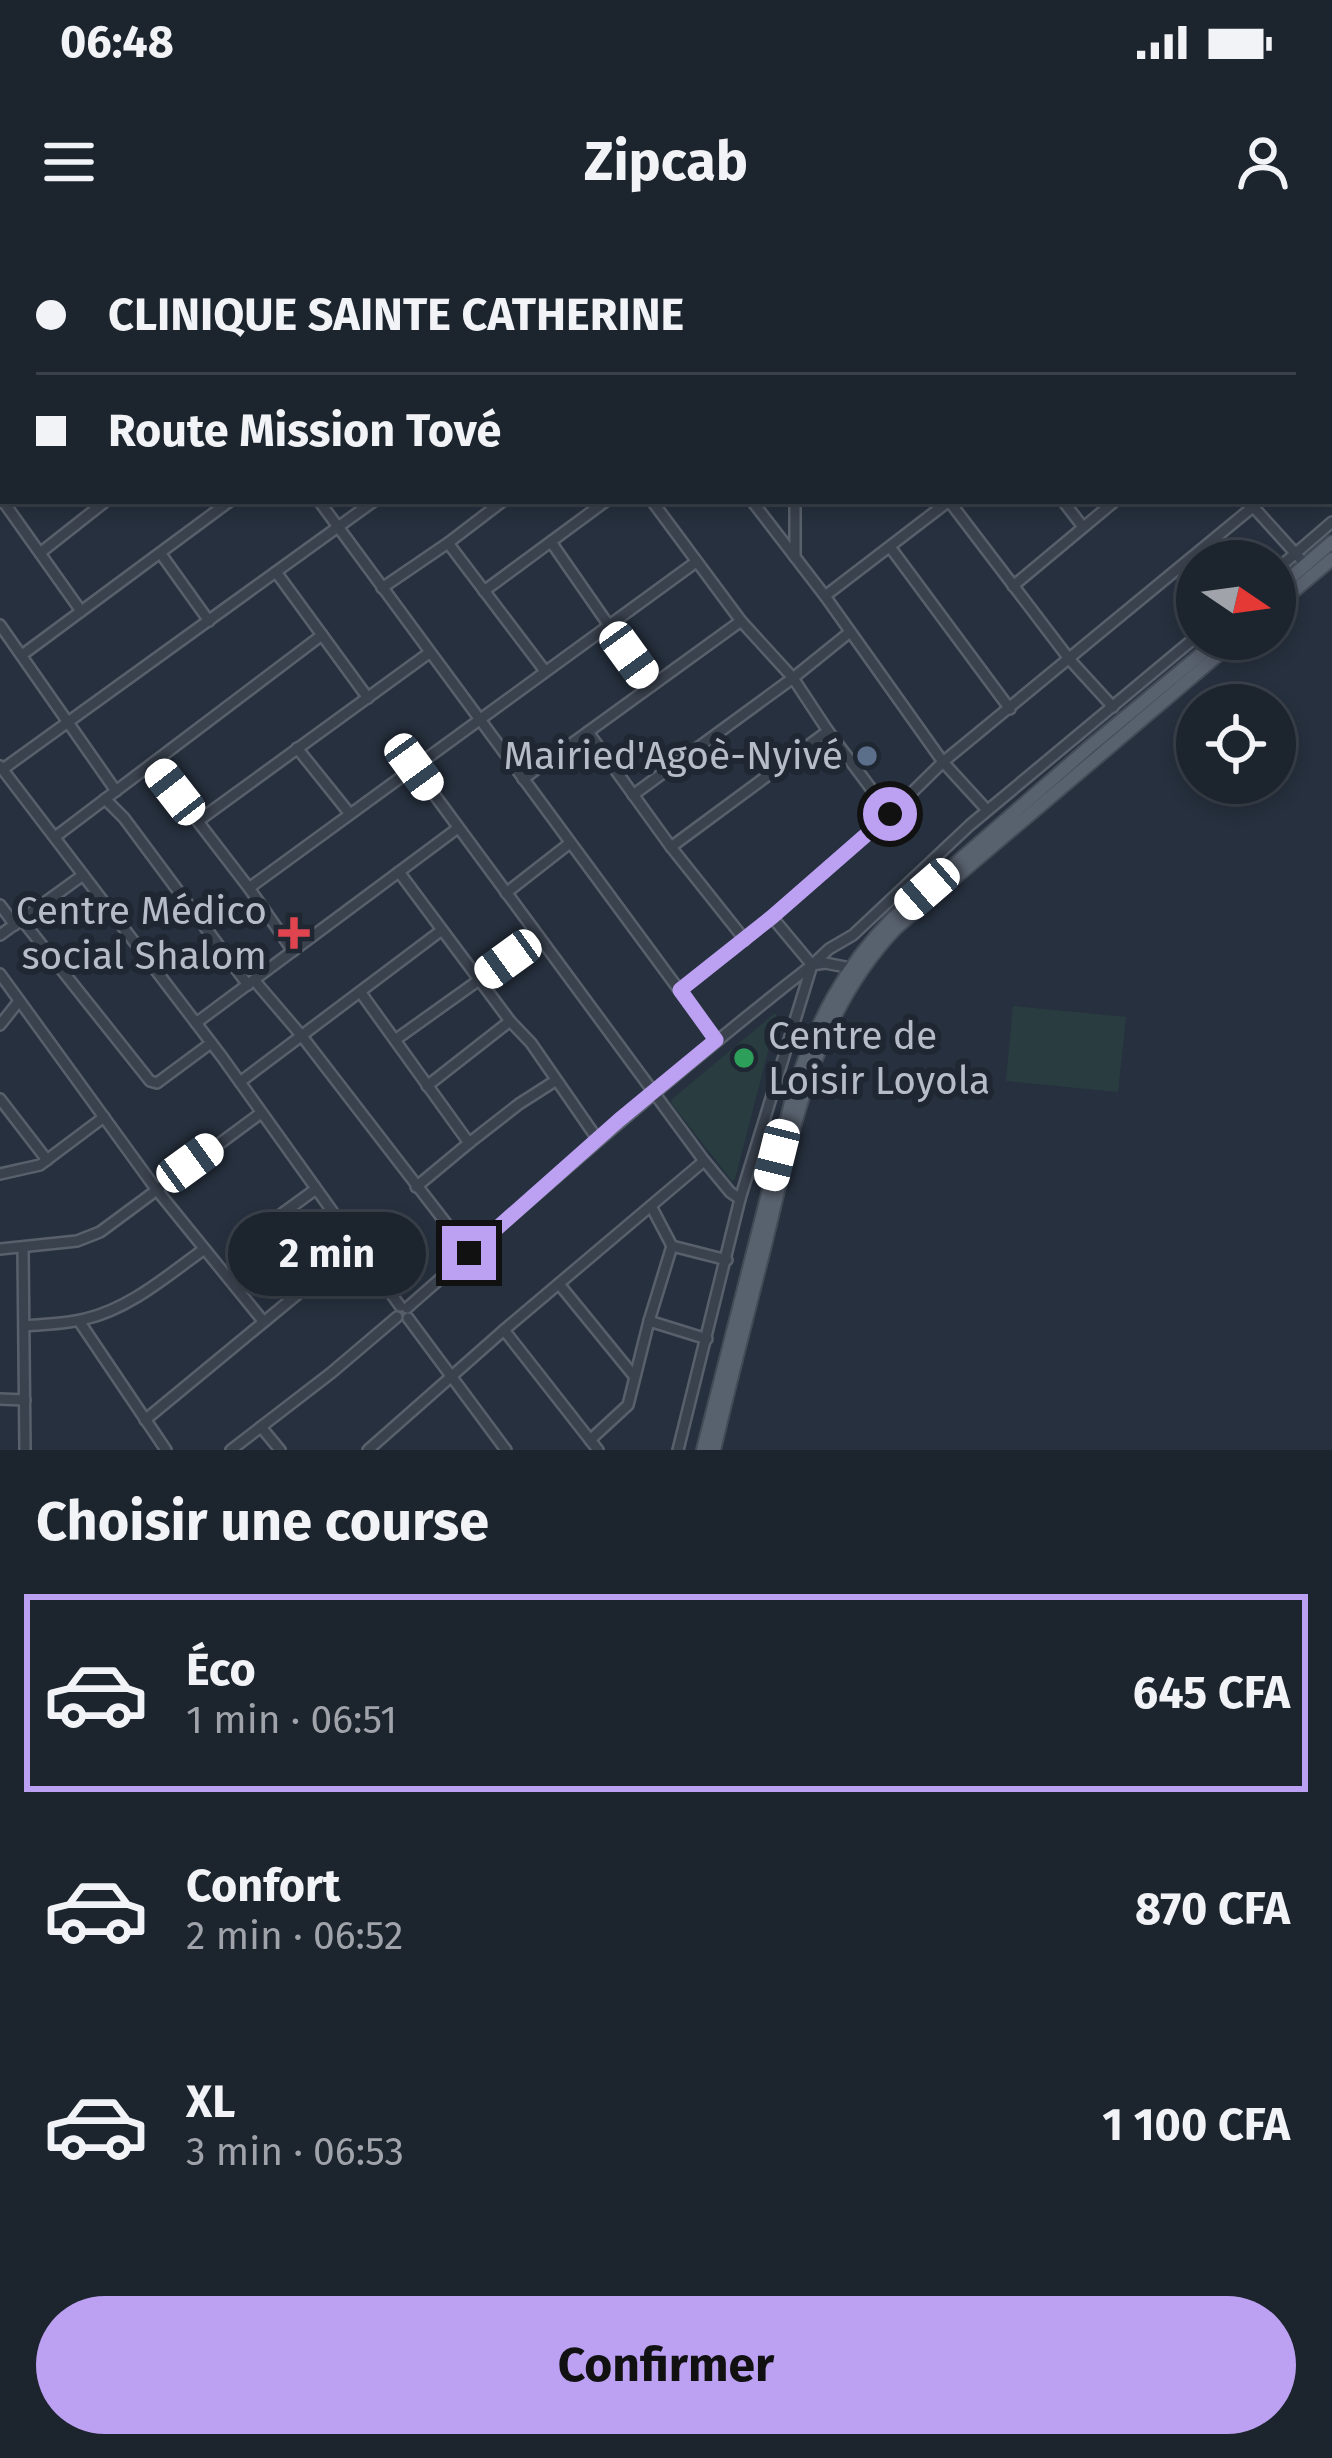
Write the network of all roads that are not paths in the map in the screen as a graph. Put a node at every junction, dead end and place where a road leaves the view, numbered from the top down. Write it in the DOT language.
graph roads {
  1 [pos="5,504"];
  2 [pos="102,504"];
  3 [pos="224,504"];
  4 [pos="321,504"];
  5 [pos="370,504"];
  6 [pos="499,504"];
  7 [pos="602,504"];
  8 [pos="654,504"];
  9 [pos="754,504"];
  10 [pos="795,504"];
  11 [pos="945,504"];
  12 [pos="951,504"];
  13 [pos="1066,504"];
  14 [pos="1111,504"];
  15 [pos="1253,504"];
  16 [pos="1255,504"];
  17 [pos="1332,522"];
  18 [pos="339,527"];
  19 [pos="1083,527"];
  20 [pos="551,542"];
  21 [pos="1332,542"];
  22 [pos="448,543"];
  23 [pos="890,547"];
  24 [pos="40,553"];
  25 [pos="161,554"];
  26 [pos="795,557"];
  27 [pos="1300,559"];
  28 [pos="1332,559"];
  29 [pos="1296,561"];
  30 [pos="696,562"];
  31 [pos="1296,564"];
  32 [pos="276,572"];
  33 [pos="1013,586"];
  34 [pos="382,588"];
  35 [pos="1296,589"];
  36 [pos="484,591"];
  37 [pos="826,596"];
  38 [pos="81,611"];
  39 [pos="209,621"];
  40 [pos="741,621"];
  41 [pos="0,625"];
  42 [pos="607,625"];
  43 [pos="850,632"];
  44 [pos="322,635"];
  45 [pos="429,652"];
  46 [pos="1176,654"];
  47 [pos="22,655"];
  48 [pos="1070,660"];
  49 [pos="1195,660"];
  50 [pos="1211,660"];
  51 [pos="544,671"];
  52 [pos="794,678"];
  53 [pos="651,686"];
  54 [pos="368,698"];
  55 [pos="1113,706"];
  56 [pos="1010,709"];
  57 [pos="478,719"];
  58 [pos="68,723"];
  59 [pos="828,731"];
  60 [pos="588,732"];
  61 [pos="298,748"];
  62 [pos="943,762"];
  63 [pos="153,763"];
  64 [pos="1,767"];
  65 [pos="414,767"];
  66 [pos="523,779"];
  67 [pos="1054,785"];
  68 [pos="116,791"];
  69 [pos="633,795"];
  70 [pos="105,799"];
  71 [pos="987,810"];
  72 [pos="350,814"];
  73 [pos="890,814"];
  74 [pos="198,821"];
  75 [pos="458,828"];
  76 [pos="55,837"];
  77 [pos="570,843"];
  78 [pos="671,847"];
  79 [pos="399,872"];
  80 [pos="83,875"];
  81 [pos="249,888"];
  82 [pos="506,893"];
  83 [pos="0,905"];
  84 [pos="772,917"];
  85 [pos="19,922"];
  86 [pos="442,930"];
  87 [pos="0,935"];
  88 [pos="538,938"];
  89 [pos="745,940"];
  90 [pos="293,951"];
  91 [pos="815,966"];
  92 [pos="856,969"];
  93 [pos="0,974"];
  94 [pos="478,980"];
  95 [pos="251,982"];
  96 [pos="839,984"];
  97 [pos="680,990"];
  98 [pos="361,993"];
  99 [pos="19,1000"];
  100 [pos="510,1021"];
  101 [pos="196,1023"];
  102 [pos="0,1024"];
  103 [pos="301,1035"];
  104 [pos="395,1040"];
  105 [pos="716,1040"];
  106 [pos="212,1043"];
  107 [pos="555,1081"];
  108 [pos="240,1082"];
  109 [pos="427,1086"];
  110 [pos="654,1092"];
  111 [pos="0,1100"];
  112 [pos="261,1113"];
  113 [pos="104,1117"];
  114 [pos="598,1140"];
  115 [pos="469,1143"];
  116 [pos="47,1160"];
  117 [pos="704,1161"];
  118 [pos="0,1174"];
  119 [pos="416,1187"];
  120 [pos="156,1189"];
  121 [pos="316,1189"];
  122 [pos="740,1199"];
  123 [pos="652,1208"];
  124 [pos="261,1229"];
  125 [pos="672,1246"];
  126 [pos="0,1249"];
  127 [pos="23,1249"];
  128 [pos="203,1250"];
  129 [pos="469,1253"];
  130 [pos="727,1260"];
  131 [pos="560,1284"];
  132 [pos="305,1288"];
  133 [pos="403,1312"];
  134 [pos="80,1321"];
  135 [pos="263,1321"];
  136 [pos="649,1321"];
  137 [pos="26,1325"];
  138 [pos="504,1330"];
  139 [pos="707,1339"];
  140 [pos="634,1376"];
  141 [pos="454,1377"];
  142 [pos="0,1399"];
  143 [pos="25,1400"];
  144 [pos="145,1420"];
  145 [pos="261,1427"];
  146 [pos="590,1440"];
  147 [pos="372,1449"];
  148 [pos="25,1450"];
  149 [pos="166,1450"];
  150 [pos="231,1450"];
  151 [pos="280,1450"];
  152 [pos="506,1450"];
  153 [pos="598,1450"];
  154 [pos="678,1450"];
  155 [pos="703,1450"];
  156 [pos="714,1450"];
  1 -- 24 [label="street"];
  2 -- 24 [label="street"];
  3 -- 25 [label="street"];
  4 -- 18 [label="street"];
  5 -- 18 [label="street"];
  6 -- 22 [label="street"];
  7 -- 20 [label="street"];
  8 -- 30 [label="street"];
  9 -- 26 [label="street"];
  10 -- 26 [label="street"];
  11 -- 23 [label="street"];
  12 -- 33 [label="street"];
  13 -- 19 [label="street"];
  14 -- 19 [label="street"];
  15 -- 48 [label="street"];
  16 -- 27 [label="street"];
  17 -- 27 [label="street"];
  18 -- 32 [label="street"];
  18 -- 34 [label="street"];
  19 -- 33 [label="street"];
  20 -- 36 [label="street"];
  20 -- 42 [label="street"];
  21 -- 27 [label="main road"];
  22 -- 34 [label="street"];
  22 -- 36 [label="street"];
  23 -- 37 [label="street"];
  23 -- 56 [label="street"];
  24 -- 38 [label="street"];
  25 -- 38 [label="street"];
  25 -- 39 [label="street"];
  26 -- 37 [label="street"];
  27 -- 29 [label="street"];
  27 -- 31 [label="main road"];
  28 -- 35 [label="main road"];
  30 -- 40 [label="street"];
  30 -- 42 [label="street"];
  32 -- 39 [label="street"];
  32 -- 44 [label="street"];
  33 -- 48 [label="street"];
  34 -- 45 [label="street"];
  36 -- 51 [label="street"];
  37 -- 43 [label="street"];
  38 -- 47 [label="street"];
  39 -- 58 [label="street"];
  40 -- 52 [label="street"];
  40 -- 53 [label="street"];
  41 -- 47 [label="street"];
  42 -- 51 [label="street"];
  42 -- 53 [label="street"];
  43 -- 52 [label="street"];
  43 -- 62 [label="street"];
  44 -- 54 [label="street"];
  44 -- 63 [label="street"];
  45 -- 54 [label="street"];
  45 -- 57 [label="street"];
  46 -- 55 [label="street"];
  47 -- 58 [label="street"];
  48 -- 55 [label="street"];
  48 -- 56 [label="street"];
  49 -- 67 [label="main road"];
  50 -- 67 [label="main road"];
  51 -- 57 [label="street"];
  52 -- 59 [label="street"];
  52 -- 69 [label="street"];
  53 -- 60 [label="street"];
  54 -- 61 [label="street"];
  55 -- 71 [label="street"];
  56 -- 62 [label="street"];
  57 -- 65 [label="street"];
  57 -- 66 [label="street"];
  58 -- 64 [label="street"];
  58 -- 68 [label="street"];
  59 -- 73 [label="street"];
  59 -- 78 [label="street"];
  60 -- 66 [label="street"];
  60 -- 69 [label="street"];
  61 -- 72 [label="street"];
  61 -- 74 [label="street"];
  62 -- 71 [label="street"];
  62 -- 73 [label="street"];
  63 -- 68 [label="street"];
  63 -- 74 [label="street"];
  64 -- 76 [label="street"];
  65 -- 72 [label="street"];
  65 -- 75 [label="street"];
  66 -- 77 [label="street"];
  67 -- 92 [label="main road"];
  68 -- 70 [label="street"];
  69 -- 78 [label="street"];
  70 -- 76 [label="street"];
  70 -- 95 [label="street"];
  71 -- 91 [label="street"];
  72 -- 81 [label="street"];
  73 -- 84 [label="street"];
  74 -- 81 [label="street"];
  75 -- 79 [label="street"];
  75 -- 82 [label="street"];
  76 -- 80 [label="street"];
  77 -- 82 [label="street"];
  77 -- 97 [label="street"];
  78 -- 89 [label="street"];
  79 -- 86 [label="street"];
  79 -- 90 [label="street"];
  80 -- 85 [label="street"];
  80 -- 101 [label="street"];
  81 -- 90 [label="street"];
  82 -- 88 [label="street"];
  83 -- 85 [label="street"];
  84 -- 89 [label="street"];
  84 -- 91 [label="street"];
  85 -- 87 [label="street"];
  85 -- 106 [label="street"];
  86 -- 94 [label="street"];
  86 -- 98 [label="street"];
  88 -- 94 [label="street"];
  88 -- 110 [label="street"];
  89 -- 97 [label="street"];
  90 -- 95 [label="street"];
  91 -- 92 [label="street"];
  91 -- 96 [label="street"];
  91 -- 105 [label="street"];
  91 -- 122 [label="street"];
  92 -- 96 [label="main road"];
  92 -- 156 [label="main road"];
  93 -- 99 [label="street"];
  94 -- 100 [label="street"];
  94 -- 104 [label="street"];
  95 -- 101 [label="street"];
  95 -- 103 [label="street"];
  96 -- 155 [label="main road"];
  97 -- 105 [label="street"];
  98 -- 103 [label="street"];
  98 -- 104 [label="street"];
  99 -- 102 [label="street"];
  99 -- 113 [label="street"];
  100 -- 107 [label="street"];
  100 -- 109 [label="street"];
  101 -- 106 [label="street"];
  103 -- 108 [label="street"];
  103 -- 119 [label="street"];
  104 -- 109 [label="street"];
  105 -- 110 [label="street"];
  106 -- 108 [label="street"];
  107 -- 114 [label="street"];
  107 -- 115 [label="street"];
  108 -- 112 [label="street"];
  109 -- 115 [label="street"];
  110 -- 114 [label="street"];
  110 -- 117 [label="street"];
  111 -- 116 [label="street"];
  112 -- 120 [label="street"];
  112 -- 121 [label="street"];
  113 -- 116 [label="street"];
  113 -- 120 [label="street"];
  114 -- 129 [label="street"];
  115 -- 119 [label="street"];
  116 -- 118 [label="street"];
  117 -- 122 [label="street"];
  117 -- 123 [label="street"];
  119 -- 129 [label="street"];
  120 -- 127 [label="street"];
  120 -- 128 [label="street"];
  121 -- 124 [label="street"];
  121 -- 133 [label="street"];
  122 -- 130 [label="street"];
  123 -- 125 [label="street"];
  123 -- 131 [label="street"];
  125 -- 130 [label="street"];
  125 -- 136 [label="street"];
  126 -- 127 [label="street"];
  127 -- 137 [label="street"];
  128 -- 134 [label="street"];
  128 -- 135 [label="street"];
  129 -- 133 [label="street"];
  130 -- 139 [label="street"];
  131 -- 138 [label="street"];
  131 -- 140 [label="street"];
  132 -- 135 [label="street"];
  133 -- 141 [label="street"];
  133 -- 145 [label="street"];
  134 -- 137 [label="street"];
  134 -- 144 [label="street"];
  135 -- 144 [label="street"];
  136 -- 139 [label="street"];
  136 -- 140 [label="street"];
  137 -- 143 [label="street"];
  138 -- 141 [label="street"];
  138 -- 146 [label="street"];
  139 -- 154 [label="street"];
  140 -- 146 [label="street"];
  141 -- 147 [label="street"];
  141 -- 152 [label="street"];
  142 -- 143 [label="street"];
  143 -- 148 [label="street"];
  144 -- 149 [label="street"];
  145 -- 150 [label="street"];
  145 -- 151 [label="street"];
  146 -- 153 [label="street"];
}
